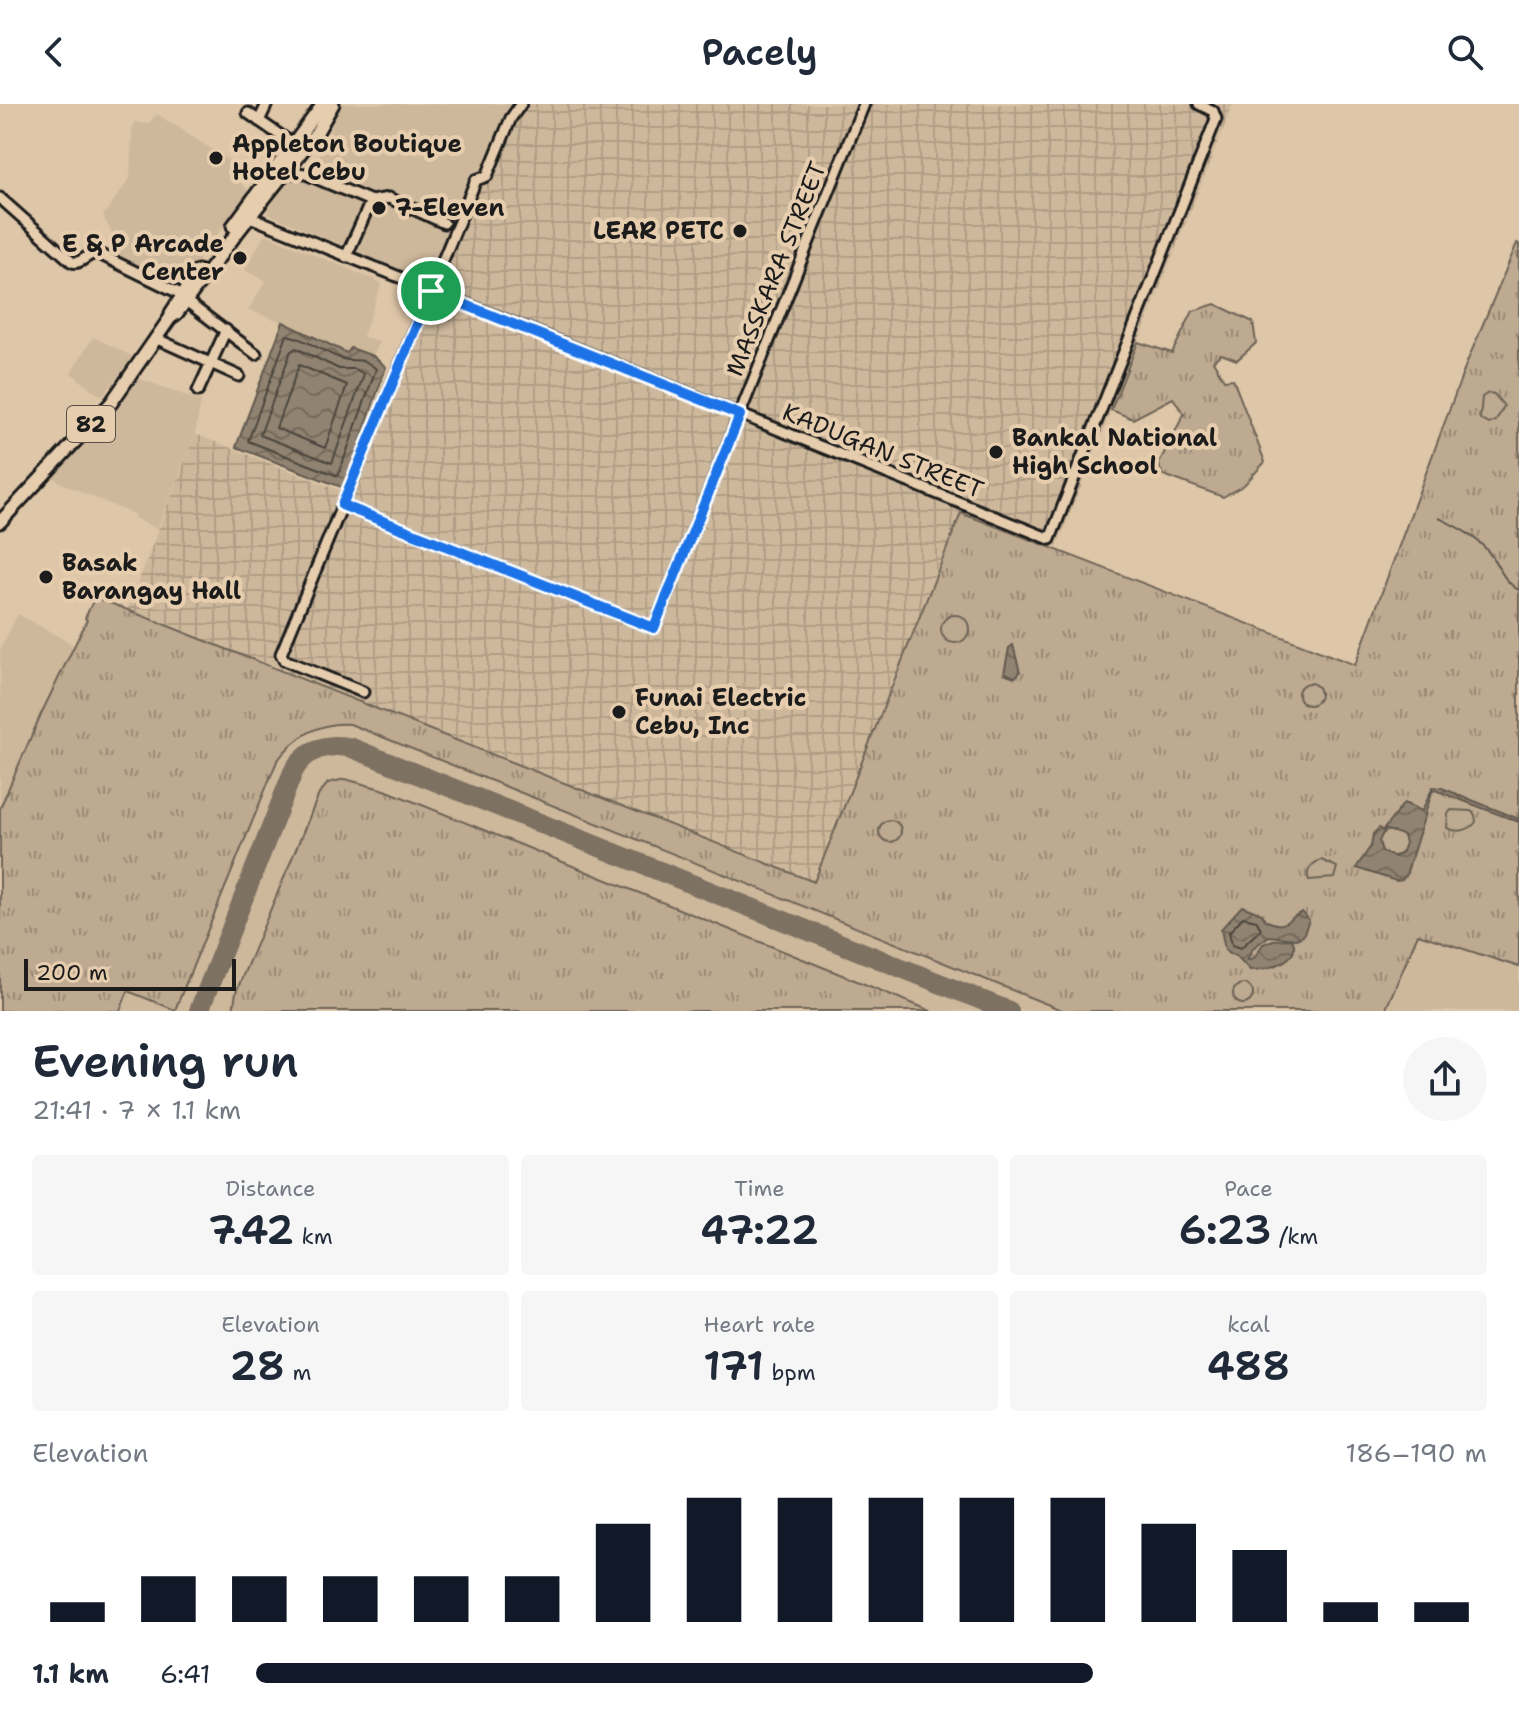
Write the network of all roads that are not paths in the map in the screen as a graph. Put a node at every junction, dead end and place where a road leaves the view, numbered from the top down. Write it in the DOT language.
graph roads {
  1 [pos="267,104"];
  2 [pos="323,104"];
  3 [pos="333,104"];
  4 [pos="521,104"];
  5 [pos="864,104"];
  6 [pos="1199,104"];
  7 [pos="248,113"];
  8 [pos="259,121"];
  9 [pos="296,151"];
  10 [pos="286,172"];
  11 [pos="306,174"];
  12 [pos="0,198"];
  13 [pos="371,201"];
  14 [pos="250,217"];
  15 [pos="444,223"];
  16 [pos="346,257"];
  17 [pos="431,291"];
  18 [pos="184,297"];
  19 [pos="226,330"];
  20 [pos="155,338"];
  21 [pos="256,354"];
  22 [pos="211,363"];
  23 [pos="239,376"];
  24 [pos="198,391"];
  25 [pos="740,415"];
  26 [pos="342,505"];
  27 [pos="0,522"];
  28 [pos="363,692"];
  1 -- 8 [label="street"];
  2 -- 9 [label="main road, 82"];
  3 -- 9 [label="main road, 82"];
  4 -- 17 [label="street"];
  5 -- 25 [label="street, MASSKARA STREET"];
  6 -- 25 [label="street, KADUGAN STREET"];
  7 -- 8 [label="street"];
  8 -- 9 [label="street"];
  9 -- 10 [label="main road, 82"];
  9 -- 11 [label="street"];
  9 -- 18 [label="main road, 82"];
  10 -- 11 [label="street"];
  10 -- 14 [label="main road, 82"];
  11 -- 13 [label="street"];
  12 -- 18 [label="street"];
  13 -- 15 [label="street"];
  13 -- 16 [label="street"];
  14 -- 16 [label="street, KADUGAN STREET"];
  14 -- 18 [label="main road, 82"];
  16 -- 17 [label="street, KADUGAN STREET"];
  17 -- 25 [label="street, KADUGAN STREET"];
  17 -- 26 [label="street"];
  18 -- 19 [label="street"];
  18 -- 20 [label="main road, 82"];
  19 -- 21 [label="street"];
  19 -- 22 [label="street"];
  20 -- 22 [label="street"];
  20 -- 27 [label="main road, 82"];
  22 -- 23 [label="street"];
  22 -- 24 [label="street"];
  25 -- 26 [label="street, MASSKARA STREET"];
  26 -- 28 [label="street"];
}
